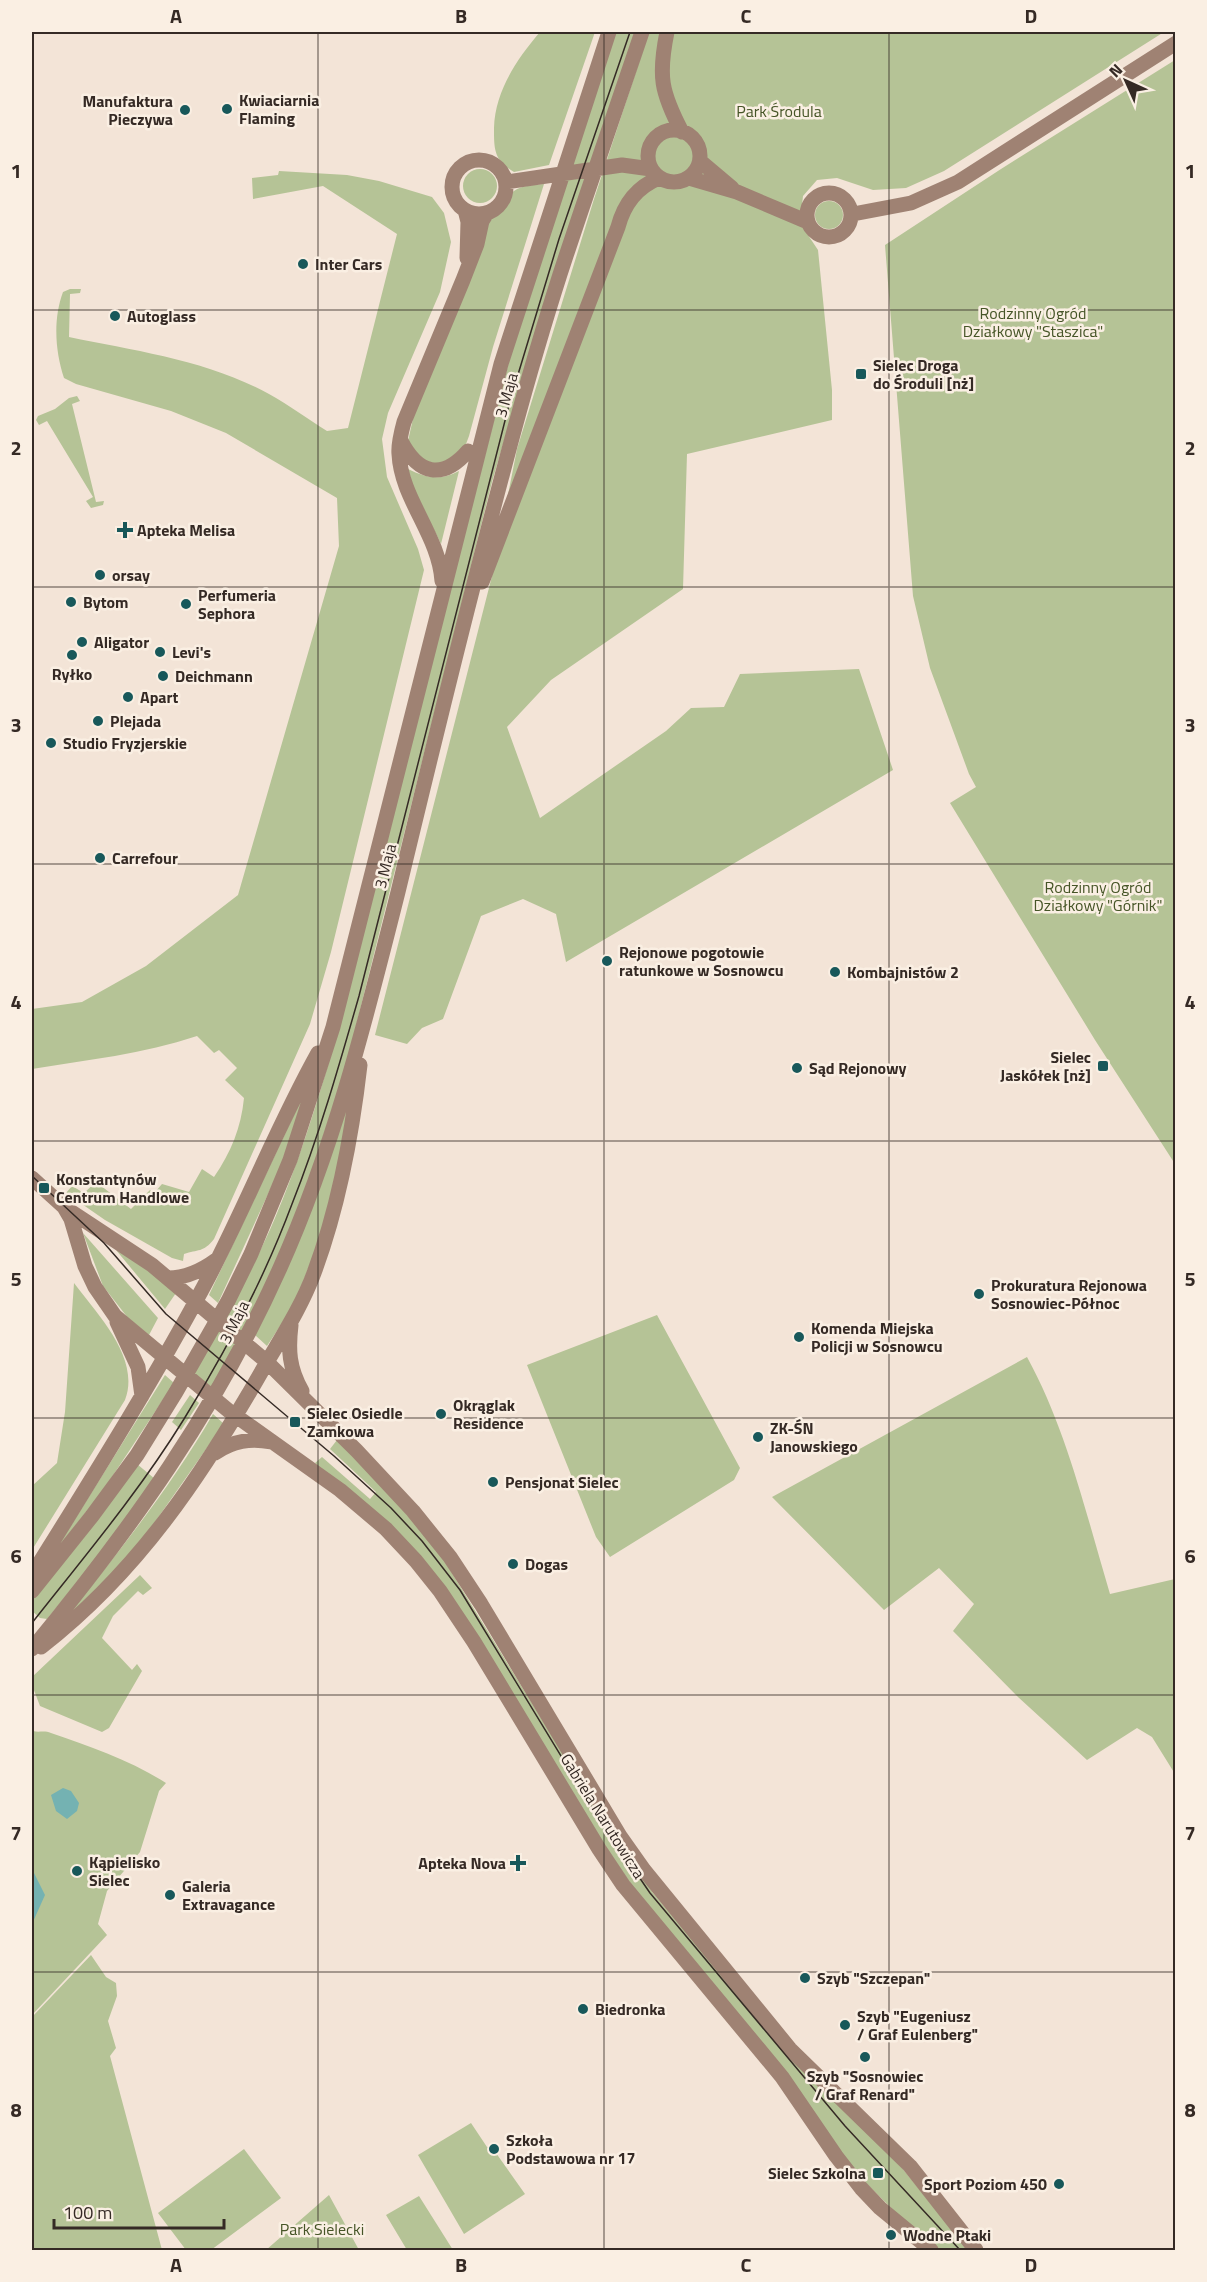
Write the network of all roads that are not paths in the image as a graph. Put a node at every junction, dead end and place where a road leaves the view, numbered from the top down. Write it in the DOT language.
graph roads {
  1 [pos="609,32"];
  2 [pos="642,32"];
  3 [pos="667,32"];
  4 [pos="1176,43"];
  5 [pos="682,132"];
  6 [pos="650,146"];
  7 [pos="700,161"];
  8 [pos="622,165"];
  9 [pos="655,174"];
  10 [pos="689,178"];
  11 [pos="506,182"];
  12 [pos="737,192"];
  13 [pos="760,203"];
  14 [pos="810,204"];
  15 [pos="465,210"];
  16 [pos="487,213"];
  17 [pos="853,214"];
  18 [pos="808,222"];
  19 [pos="467,267"];
  20 [pos="501,364"];
  21 [pos="400,439"];
  22 [pos="468,452"];
  23 [pos="459,531"];
  24 [pos="442,593"];
  25 [pos="465,617"];
  26 [pos="366,1019"];
  27 [pos="333,1027"];
  28 [pos="32,1178"];
  29 [pos="64,1207"];
  30 [pos="218,1258"];
  31 [pos="168,1278"];
  32 [pos="199,1304"];
  33 [pos="115,1316"];
  34 [pos="292,1318"];
  35 [pos="263,1359"];
  36 [pos="167,1360"];
  37 [pos="142,1396"];
  38 [pos="307,1401"];
  39 [pos="232,1413"];
  40 [pos="274,1443"];
  41 [pos="209,1458"];
  42 [pos="32,1575"];
  43 [pos="32,1591"];
  44 [pos="32,1648"];
  45 [pos="32,1654"];
  46 [pos="931,2250"];
  47 [pos="976,2250"];
  1 -- 20 [label="main road, 3 Maja"];
  2 -- 25 [label="main road, 3 Maja"];
  3 -- 5 [label="main road"];
  4 -- 17 [label="main road"];
  5 -- 6 [label="main road"];
  5 -- 7 [label="main road"];
  6 -- 8 [label="main road"];
  6 -- 9 [label="main road"];
  7 -- 10 [label="main road"];
  7 -- 12 [label="main road"];
  8 -- 9 [label="main road"];
  8 -- 11 [label="main road"];
  9 -- 10 [label="main road"];
  9 -- 25 [label="main road"];
  10 -- 12 [label="main road"];
  11 -- 15 [label="main road"];
  11 -- 16 [label="main road"];
  12 -- 13 [label="main road"];
  13 -- 14 [label="main road"];
  13 -- 18 [label="main road"];
  14 -- 17 [label="main road"];
  14 -- 18 [label="main road"];
  15 -- 16 [label="main road"];
  15 -- 19 [label="main road"];
  16 -- 19 [label="main road"];
  17 -- 18 [label="main road"];
  19 -- 21 [label="main road"];
  20 -- 22 [label="main road"];
  20 -- 23 [label="main road, 3 Maja"];
  21 -- 22 [label="main road"];
  21 -- 24 [label="main road"];
  22 -- 23 [label="main road"];
  23 -- 24 [label="main road, 3 Maja"];
  24 -- 27 [label="main road, 3 Maja"];
  25 -- 26 [label="main road, 3 Maja"];
  26 -- 34 [label="main road"];
  26 -- 44 [label="main road, 3 Maja"];
  27 -- 30 [label="main road"];
  27 -- 43 [label="main road, 3 Maja"];
  28 -- 29 [label="main road, Gabriela Narutowicza"];
  29 -- 31 [label="main road, Gabriela Narutowicza"];
  29 -- 33 [label="main road"];
  30 -- 31 [label="main road"];
  30 -- 32 [label="main road"];
  31 -- 32 [label="main road, Gabriela Narutowicza"];
  32 -- 35 [label="main road, Gabriela Narutowicza"];
  32 -- 36 [label="main road"];
  33 -- 36 [label="main road, Gabriela Narutowicza"];
  33 -- 37 [label="main road"];
  34 -- 35 [label="main road"];
  34 -- 38 [label="main road"];
  35 -- 38 [label="main road, Gabriela Narutowicza"];
  35 -- 39 [label="main road"];
  36 -- 37 [label="main road"];
  36 -- 39 [label="main road, Gabriela Narutowicza"];
  37 -- 42 [label="main road"];
  38 -- 47 [label="main road, Gabriela Narutowicza"];
  39 -- 40 [label="main road, Gabriela Narutowicza"];
  39 -- 41 [label="main road"];
  40 -- 41 [label="main road"];
  40 -- 46 [label="main road, Gabriela Narutowicza"];
  41 -- 45 [label="main road"];
}
